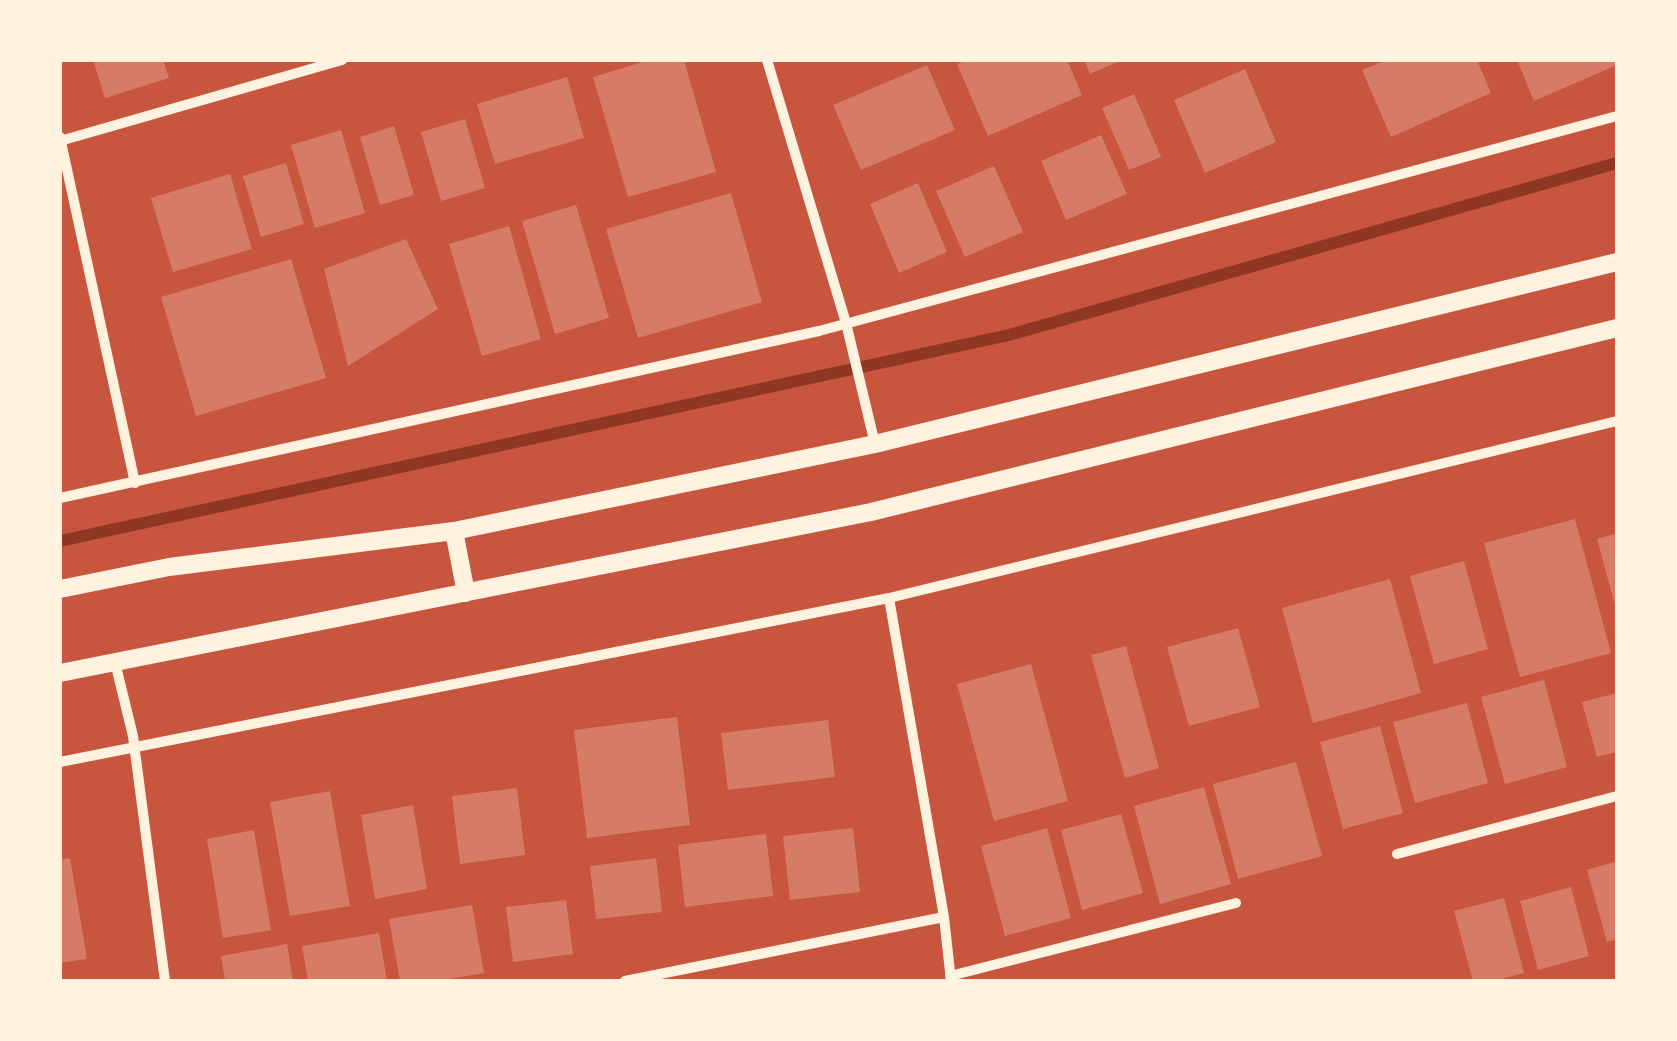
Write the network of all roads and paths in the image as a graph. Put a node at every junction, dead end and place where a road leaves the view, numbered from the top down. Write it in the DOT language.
graph roads {
  1 [pos="342,60"];
  2 [pos="768,60"];
  3 [pos="1617,116"];
  4 [pos="60,140"];
  5 [pos="1617,262"];
  6 [pos="846,323"];
  7 [pos="1617,328"];
  8 [pos="1617,421"];
  9 [pos="875,444"];
  10 [pos="135,482"];
  11 [pos="60,498"];
  12 [pos="454,531"];
  13 [pos="60,590"];
  14 [pos="466,593"];
  15 [pos="889,598"];
  16 [pos="116,662"];
  17 [pos="60,673"];
  18 [pos="134,746"];
  19 [pos="60,762"];
  20 [pos="1617,796"];
  21 [pos="1397,854"];
  22 [pos="1236,903"];
  23 [pos="944,917"];
  24 [pos="951,978"];
  25 [pos="165,981"];
  26 [pos="626,981"];
  1 -- 4 [label="street"];
  2 -- 6 [label="street"];
  3 -- 6 [label="street"];
  4 -- 10 [label="street"];
  5 -- 9 [label="street"];
  6 -- 9 [label="street"];
  6 -- 10 [label="street"];
  7 -- 14 [label="street"];
  8 -- 15 [label="street"];
  9 -- 12 [label="street"];
  10 -- 11 [label="street"];
  12 -- 13 [label="street"];
  12 -- 14 [label="street"];
  14 -- 16 [label="street"];
  15 -- 18 [label="street"];
  15 -- 23 [label="street"];
  16 -- 17 [label="street"];
  16 -- 18 [label="street"];
  18 -- 19 [label="street"];
  18 -- 25 [label="street"];
  20 -- 21 [label="street"];
  22 -- 24 [label="street"];
  23 -- 24 [label="street"];
  23 -- 26 [label="street"];
}
